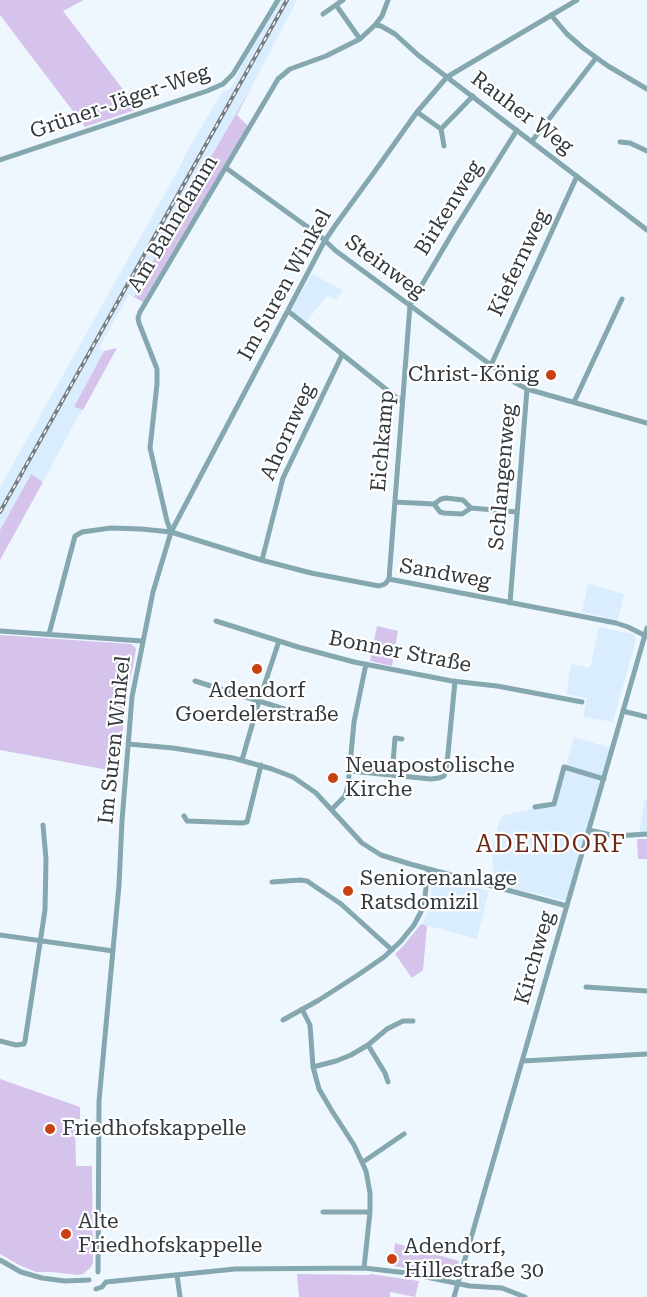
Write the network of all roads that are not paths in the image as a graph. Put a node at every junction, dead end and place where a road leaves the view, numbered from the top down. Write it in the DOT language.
graph roads {
  1 [pos="278,0"];
  2 [pos="343,0"];
  3 [pos="388,0"];
  4 [pos="577,0"];
  5 [pos="336,5"];
  6 [pos="322,14"];
  7 [pos="551,15"];
  8 [pos="375,25"];
  9 [pos="360,39"];
  10 [pos="596,58"];
  11 [pos="447,77"];
  12 [pos="647,89"];
  13 [pos="473,96"];
  14 [pos="417,112"];
  15 [pos="441,129"];
  16 [pos="518,130"];
  17 [pos="532,141"];
  18 [pos="620,142"];
  19 [pos="444,146"];
  20 [pos="647,151"];
  21 [pos="0,160"];
  22 [pos="226,168"];
  23 [pos="577,176"];
  24 [pos="647,230"];
  25 [pos="324,242"];
  26 [pos="622,299"];
  27 [pos="410,305"];
  28 [pos="288,311"];
  29 [pos="342,355"];
  30 [pos="490,365"];
  31 [pos="527,389"];
  32 [pos="402,402"];
  33 [pos="574,402"];
  34 [pos="647,423"];
  35 [pos="394,502"];
  36 [pos="434,504"];
  37 [pos="471,508"];
  38 [pos="517,512"];
  39 [pos="171,532"];
  40 [pos="262,560"];
  41 [pos="389,579"];
  42 [pos="510,603"];
  43 [pos="216,621"];
  44 [pos="647,628"];
  45 [pos="0,631"];
  46 [pos="49,634"];
  47 [pos="646,636"];
  48 [pos="142,641"];
  49 [pos="279,641"];
  50 [pos="366,664"];
  51 [pos="195,681"];
  52 [pos="455,681"];
  53 [pos="259,701"];
  54 [pos="582,702"];
  55 [pos="623,711"];
  56 [pos="297,713"];
  57 [pos="647,717"];
  58 [pos="402,739"];
  59 [pos="128,744"];
  60 [pos="242,760"];
  61 [pos="261,765"];
  62 [pos="350,771"];
  63 [pos="392,775"];
  64 [pos="604,779"];
  65 [pos="535,807"];
  66 [pos="332,809"];
  67 [pos="184,816"];
  68 [pos="43,825"];
  69 [pos="589,830"];
  70 [pos="647,834"];
  71 [pos="428,869"];
  72 [pos="272,882"];
  73 [pos="567,906"];
  74 [pos="0,935"];
  75 [pos="41,941"];
  76 [pos="392,950"];
  77 [pos="113,951"];
  78 [pos="586,987"];
  79 [pos="647,991"];
  80 [pos="302,1009"];
  81 [pos="283,1020"];
  82 [pos="413,1021"];
  83 [pos="0,1041"];
  84 [pos="368,1045"];
  85 [pos="647,1046"];
  86 [pos="647,1054"];
  87 [pos="523,1061"];
  88 [pos="313,1067"];
  89 [pos="388,1082"];
  90 [pos="404,1134"];
  91 [pos="363,1162"];
  92 [pos="323,1212"];
  93 [pos="370,1212"];
  94 [pos="0,1260"];
  95 [pos="364,1268"];
  96 [pos="98,1272"];
  97 [pos="177,1275"];
  98 [pos="89,1280"];
  99 [pos="106,1282"];
  100 [pos="458,1284"];
  101 [pos="96,1289"];
  102 [pos="96,1297"];
  103 [pos="180,1297"];
  104 [pos="454,1297"];
  105 [pos="525,1297"];
  1 -- 21 [label="street, Grüner-Jäger-Weg"];
  2 -- 5 [label="street"];
  3 -- 8 [label="street, Am Bahndamm"];
  4 -- 7 [label="street, Im Suren Winkel"];
  5 -- 6 [label="street"];
  5 -- 9 [label="street"];
  7 -- 10 [label="street"];
  7 -- 11 [label="street, Im Suren Winkel"];
  8 -- 9 [label="street, Am Bahndamm"];
  8 -- 11 [label="street, Rauher Weg"];
  9 -- 22 [label="street, Am Bahndamm"];
  10 -- 12 [label="street"];
  10 -- 17 [label="street"];
  11 -- 13 [label="street, Rauher Weg"];
  11 -- 14 [label="street, Im Suren Winkel"];
  13 -- 15 [label="street"];
  13 -- 16 [label="street, Rauher Weg"];
  14 -- 15 [label="street"];
  14 -- 25 [label="street, Im Suren Winkel"];
  15 -- 19 [label="street"];
  16 -- 17 [label="street, Rauher Weg"];
  16 -- 27 [label="street, Birkenweg"];
  17 -- 23 [label="street, Rauher Weg"];
  18 -- 20 [label="street"];
  22 -- 25 [label="street, Steinweg"];
  22 -- 39 [label="street, Am Bahndamm"];
  23 -- 24 [label="street, Rauher Weg"];
  23 -- 30 [label="street, Kiefernweg"];
  25 -- 27 [label="street, Steinweg"];
  25 -- 28 [label="street, Im Suren Winkel"];
  26 -- 33 [label="street"];
  27 -- 30 [label="street, Steinweg"];
  27 -- 32 [label="street, Eichkamp"];
  28 -- 29 [label="street"];
  28 -- 39 [label="street, Im Suren Winkel"];
  29 -- 32 [label="street"];
  29 -- 40 [label="street, Ahornweg"];
  30 -- 31 [label="street, Steinweg"];
  31 -- 33 [label="street, Steinweg"];
  31 -- 38 [label="street, Schlangenweg"];
  32 -- 35 [label="street, Eichkamp"];
  33 -- 34 [label="street, Steinweg"];
  35 -- 36 [label="street"];
  35 -- 41 [label="street, Eichkamp"];
  36 -- 37 [label="street"];
  36 -- 37 [label="street"];
  37 -- 38 [label="street"];
  38 -- 42 [label="street, Schlangenweg"];
  39 -- 40 [label="street, Sandweg"];
  39 -- 46 [label="street, Sandweg"];
  39 -- 48 [label="street, Im Suren Winkel"];
  40 -- 41 [label="street, Sandweg"];
  41 -- 42 [label="street, Sandweg"];
  42 -- 47 [label="street, Sandweg"];
  43 -- 49 [label="street, Bonner Straße"];
  44 -- 47 [label="street, Kirchweg"];
  45 -- 46 [label="street"];
  46 -- 48 [label="street"];
  47 -- 55 [label="street, Kirchweg"];
  48 -- 59 [label="street, Im Suren Winkel"];
  49 -- 50 [label="street, Bonner Straße"];
  49 -- 53 [label="street"];
  50 -- 52 [label="street, Bonner Straße"];
  50 -- 62 [label="street"];
  51 -- 53 [label="street"];
  52 -- 54 [label="street, Bonner Straße"];
  52 -- 63 [label="street"];
  53 -- 56 [label="street"];
  53 -- 60 [label="street"];
  55 -- 57 [label="street"];
  55 -- 64 [label="street, Kirchweg"];
  58 -- 63 [label="street"];
  59 -- 60 [label="street"];
  59 -- 77 [label="street, Im Suren Winkel"];
  60 -- 61 [label="street"];
  61 -- 66 [label="street"];
  61 -- 67 [label="street"];
  62 -- 63 [label="street"];
  62 -- 66 [label="street"];
  64 -- 65 [label="street"];
  64 -- 69 [label="street, Kirchweg"];
  66 -- 71 [label="street"];
  68 -- 75 [label="street"];
  69 -- 70 [label="street"];
  69 -- 73 [label="street, Kirchweg"];
  71 -- 73 [label="street"];
  71 -- 76 [label="street"];
  72 -- 76 [label="street"];
  73 -- 87 [label="street, Kirchweg"];
  74 -- 75 [label="street"];
  75 -- 77 [label="street"];
  75 -- 83 [label="street"];
  76 -- 80 [label="street"];
  77 -- 96 [label="street, Im Suren Winkel"];
  78 -- 79 [label="street"];
  80 -- 81 [label="street"];
  80 -- 88 [label="street"];
  82 -- 84 [label="street"];
  84 -- 88 [label="street"];
  84 -- 89 [label="street"];
  85 -- 86 [label="street"];
  86 -- 87 [label="street"];
  87 -- 100 [label="street, Kirchweg"];
  88 -- 91 [label="street"];
  90 -- 91 [label="street"];
  91 -- 93 [label="street"];
  92 -- 93 [label="street"];
  93 -- 95 [label="street"];
  94 -- 98 [label="street"];
  95 -- 97 [label="street"];
  95 -- 100 [label="street"];
  96 -- 98 [label="street"];
  96 -- 99 [label="street"];
  97 -- 99 [label="street"];
  97 -- 103 [label="street"];
  98 -- 101 [label="street"];
  99 -- 101 [label="street"];
  100 -- 104 [label="street, Kirchweg"];
  100 -- 105 [label="street"];
  101 -- 102 [label="street"];
}
